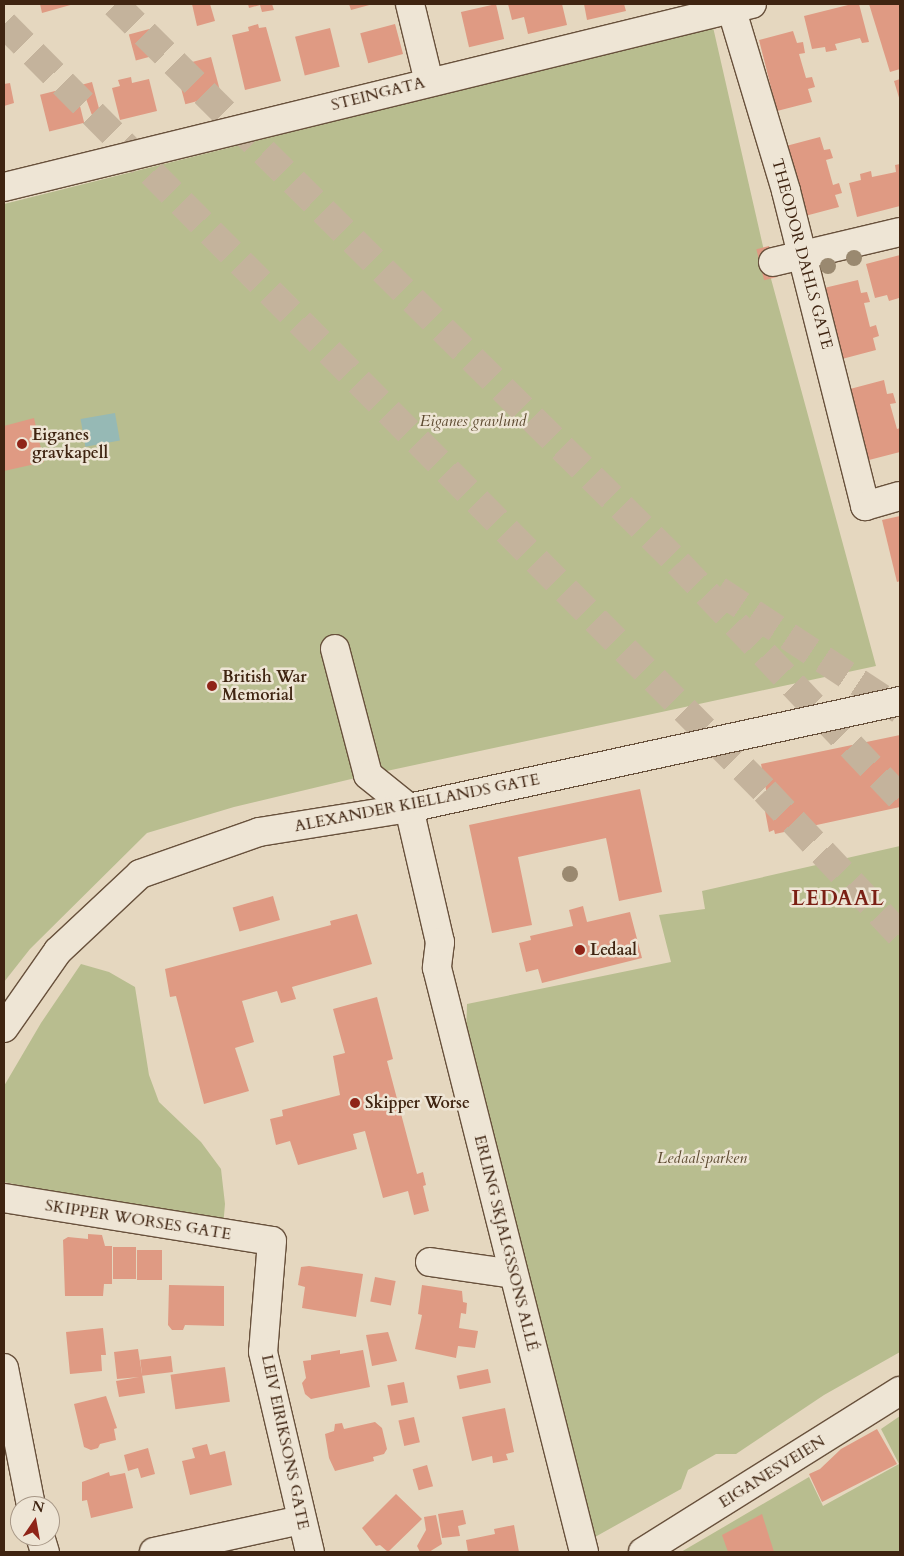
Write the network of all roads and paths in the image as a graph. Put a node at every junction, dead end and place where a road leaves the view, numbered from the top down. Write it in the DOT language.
graph roads {
  1 [pos="410,4"];
  2 [pos="738,5"];
  3 [pos="429,82"];
  4 [pos="4,187"];
  5 [pos="900,232"];
  6 [pos="802,255"];
  7 [pos="763,265"];
  8 [pos="900,496"];
  9 [pos="335,648"];
  10 [pos="900,702"];
  11 [pos="409,808"];
  12 [pos="4,1028"];
  13 [pos="4,1198"];
  14 [pos="272,1241"];
  15 [pos="430,1262"];
  16 [pos="513,1274"];
  17 [pos="4,1368"];
  18 [pos="900,1390"];
  19 [pos="29,1496"];
  20 [pos="301,1520"];
  21 [pos="154,1552"];
  22 [pos="310,1552"];
  23 [pos="584,1552"];
  24 [pos="643,1552"];
  1 -- 3 [label="street"];
  2 -- 3 [label="street, STEINGATA"];
  2 -- 6 [label="street, THEODOR DAHLS GATE"];
  3 -- 4 [label="street, STEINGATA"];
  5 -- 6 [label="street"];
  6 -- 7 [label="street"];
  6 -- 8 [label="street, THEODOR DAHLS GATE"];
  9 -- 11 [label="street"];
  10 -- 11 [label="street, ALEXANDER KIELLANDS GATE"];
  11 -- 12 [label="street, ALEXANDER KIELLANDS GATE"];
  11 -- 16 [label="street, ERLING SKJALGSSONS ALLÉ"];
  13 -- 14 [label="street, SKIPPER WORSES GATE"];
  14 -- 20 [label="street, LEIV EIRIKSONS GATE"];
  15 -- 16 [label="street"];
  16 -- 23 [label="street, ERLING SKJALGSSONS ALLÉ"];
  17 -- 19 [label="street"];
  18 -- 24 [label="street, EIGANESVEIEN"];
  20 -- 21 [label="street"];
  20 -- 22 [label="street, LEIV EIRIKSONS GATE"];
}
